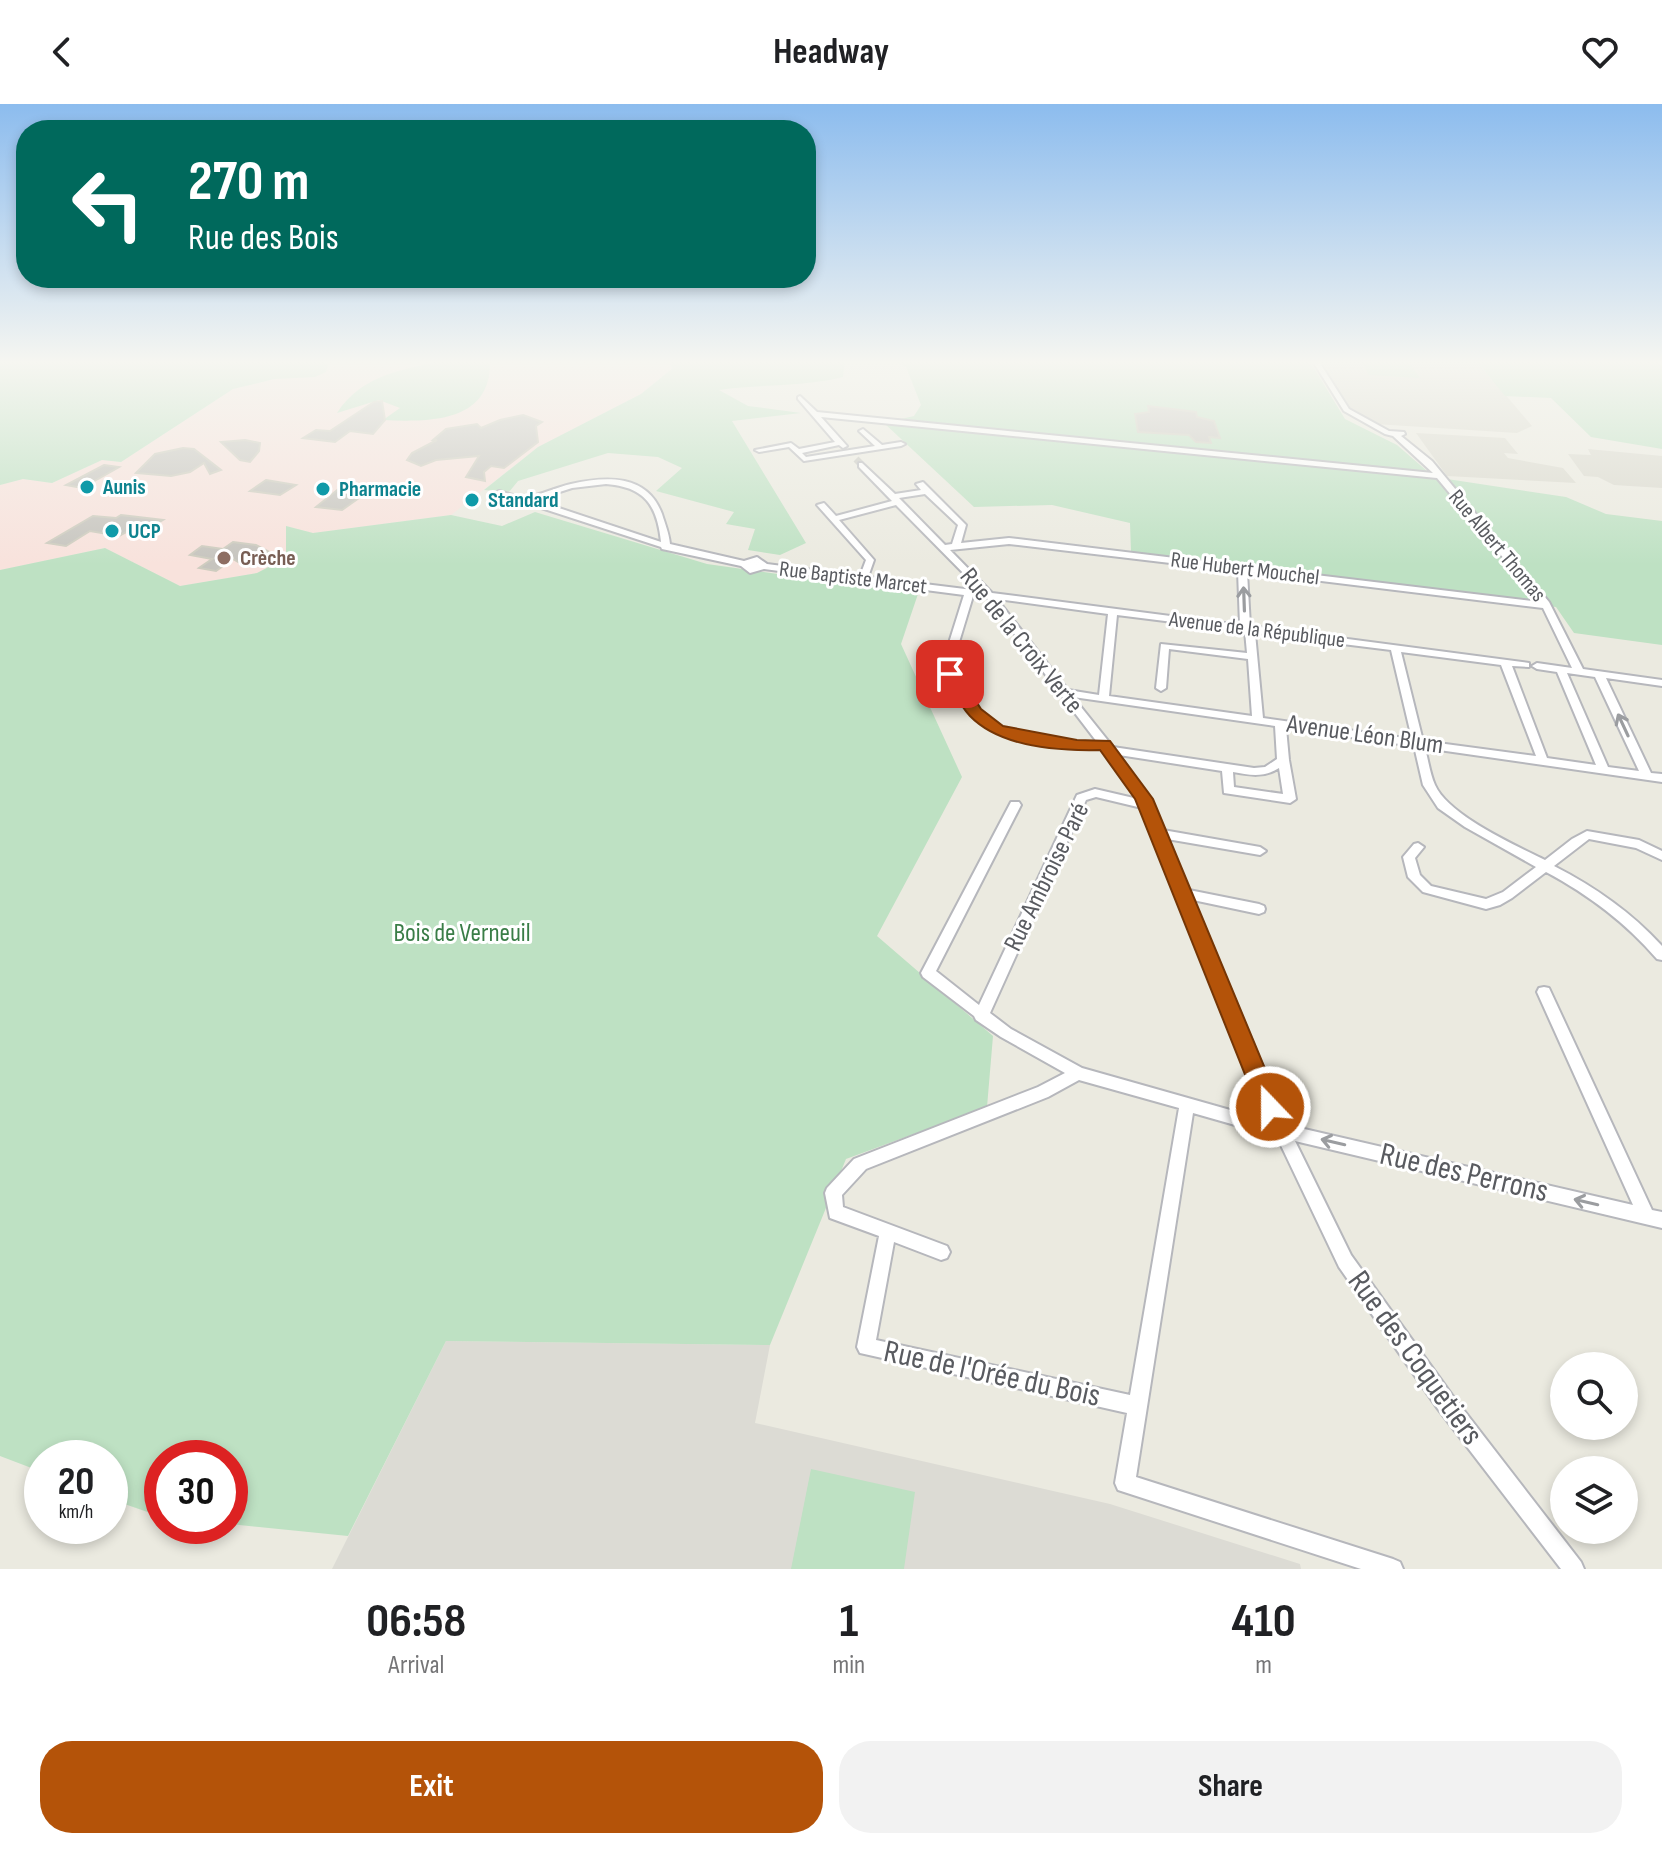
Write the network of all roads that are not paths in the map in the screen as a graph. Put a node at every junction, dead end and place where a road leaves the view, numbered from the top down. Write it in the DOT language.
graph roads {
  1 [pos="826,428"];
  2 [pos="958,428"];
  3 [pos="1382,428"];
  4 [pos="863,431"];
  5 [pos="840,443"];
  6 [pos="901,444"];
  7 [pos="880,447"];
  8 [pos="759,450"];
  9 [pos="797,452"];
  10 [pos="849,452"];
  11 [pos="1440,476"];
  12 [pos="496,495"];
  13 [pos="894,499"];
  14 [pos="527,501"];
  15 [pos="821,505"];
  16 [pos="835,519"];
  17 [pos="956,546"];
  18 [pos="665,547"];
  19 [pos="942,548"];
  20 [pos="1242,569"];
  21 [pos="863,579"];
  22 [pos="969,593"];
  23 [pos="990,596"];
  24 [pos="1547,606"];
  25 [pos="1113,612"];
  26 [pos="1248,629"];
  27 [pos="1395,648"];
  28 [pos="1252,657"];
  29 [pos="1505,662"];
  30 [pos="1525,665"];
  31 [pos="1537,666"];
  32 [pos="1561,670"];
  33 [pos="1579,672"];
  34 [pos="1599,675"];
  35 [pos="1662,683"];
  36 [pos="1161,688"];
  37 [pos="1067,693"];
  38 [pos="1104,698"];
  39 [pos="1258,720"];
  40 [pos="1280,723"];
  41 [pos="1418,743"];
  42 [pos="1106,747"];
  43 [pos="1283,760"];
  44 [pos="1543,761"];
  45 [pos="1227,768"];
  46 [pos="1604,770"];
  47 [pos="1646,775"];
  48 [pos="1662,778"];
  49 [pos="1015,805"];
  50 [pos="1147,805"];
  51 [pos="1158,833"];
  52 [pos="1418,847"];
  53 [pos="1260,851"];
  54 [pos="1662,856"];
  55 [pos="1543,865"];
  56 [pos="1184,894"];
  57 [pos="1259,909"];
  58 [pos="1662,955"];
  59 [pos="1544,992"];
  60 [pos="981,1016"];
  61 [pos="1078,1073"];
  62 [pos="1187,1105"];
  63 [pos="1281,1131"];
  64 [pos="1654,1218"];
  65 [pos="888,1232"];
  66 [pos="941,1252"];
  67 [pos="1137,1406"];
  68 [pos="1393,1569"];
  69 [pos="1574,1569"];
  1 -- 5 [label="street, Rue de la Croix Verte"];
  2 -- 11 [label="street"];
  3 -- 11 [label="street, Rue Albert Thomas"];
  4 -- 7 [label="street"];
  5 -- 9 [label="street"];
  5 -- 10 [label="street, Rue de la Croix Verte"];
  6 -- 7 [label="street"];
  7 -- 10 [label="street"];
  8 -- 9 [label="street"];
  9 -- 10 [label="street"];
  10 -- 13 [label="street, Rue de la Croix Verte"];
  11 -- 24 [label="street, Rue Albert Thomas"];
  12 -- 14 [label="street, Rue Baptiste Marcet"];
  13 -- 16 [label="street"];
  13 -- 17 [label="street"];
  13 -- 19 [label="street, Rue de la Croix Verte"];
  14 -- 18 [label="street, Rue Baptiste Marcet"];
  14 -- 18 [label="street"];
  15 -- 16 [label="street"];
  16 -- 21 [label="street"];
  17 -- 19 [label="street, Rue Hubert Mouchel"];
  17 -- 20 [label="street, Rue Hubert Mouchel"];
  18 -- 21 [label="street, Rue Baptiste Marcet"];
  19 -- 23 [label="street, Rue de la Croix Verte"];
  20 -- 24 [label="street, Rue Hubert Mouchel"];
  26 -- 20 [label="street, one-way"];
  21 -- 22 [label="street, Rue Baptiste Marcet"];
  22 -- 23 [label="street, Rue Baptiste Marcet"];
  22 -- 42 [label="street"];
  23 -- 25 [label="street, Avenue de la République"];
  23 -- 37 [label="street, Rue de la Croix Verte"];
  24 -- 33 [label="street, Rue Albert Thomas"];
  25 -- 26 [label="street, Avenue de la République"];
  25 -- 38 [label="street"];
  26 -- 27 [label="street, Avenue de la République"];
  26 -- 28 [label="street"];
  27 -- 29 [label="street, Avenue de la République"];
  27 -- 41 [label="street"];
  28 -- 36 [label="street"];
  28 -- 39 [label="street"];
  29 -- 30 [label="street, Avenue de la République"];
  29 -- 44 [label="street"];
  31 -- 32 [label="street"];
  32 -- 33 [label="street"];
  32 -- 46 [label="street"];
  33 -- 34 [label="street"];
  34 -- 35 [label="street"];
  47 -- 34 [label="street, one-way"];
  37 -- 38 [label="street, Avenue Léon Blum"];
  37 -- 42 [label="street, Rue de la Croix Verte"];
  38 -- 39 [label="street, Avenue Léon Blum"];
  39 -- 40 [label="street, Avenue Léon Blum"];
  40 -- 41 [label="street, Avenue Léon Blum"];
  40 -- 43 [label="street"];
  41 -- 44 [label="street, Avenue Léon Blum"];
  41 -- 55 [label="street"];
  42 -- 45 [label="street"];
  42 -- 50 [label="street, Rue de la Croix Verte"];
  43 -- 45 [label="street"];
  43 -- 45 [label="street"];
  44 -- 46 [label="street, Avenue Léon Blum"];
  46 -- 47 [label="street, Avenue Léon Blum"];
  47 -- 48 [label="street, Avenue Léon Blum"];
  49 -- 60 [label="street, Rue des Perrons"];
  50 -- 51 [label="street, Rue de la Croix Verte"];
  50 -- 60 [label="street, Rue Ambroise Paré"];
  51 -- 53 [label="street"];
  51 -- 56 [label="street, Rue de la Croix Verte"];
  52 -- 55 [label="street"];
  54 -- 55 [label="street"];
  55 -- 58 [label="street"];
  56 -- 57 [label="street"];
  56 -- 63 [label="street, Rue de la Croix Verte"];
  59 -- 64 [label="street, Rue des Perrons"];
  60 -- 61 [label="street, Rue des Perrons"];
  61 -- 62 [label="street, Rue des Perrons"];
  61 -- 65 [label="street"];
  62 -- 63 [label="street, Rue des Perrons"];
  62 -- 67 [label="street, Rue de l'Orée du Bois"];
  64 -- 63 [label="street, Rue des Perrons, one-way"];
  63 -- 69 [label="street, Rue des Coquetiers"];
  65 -- 66 [label="street"];
  65 -- 67 [label="street, Rue de l'Orée du Bois"];
  67 -- 68 [label="street, Rue de l'Orée du Bois"];
}
